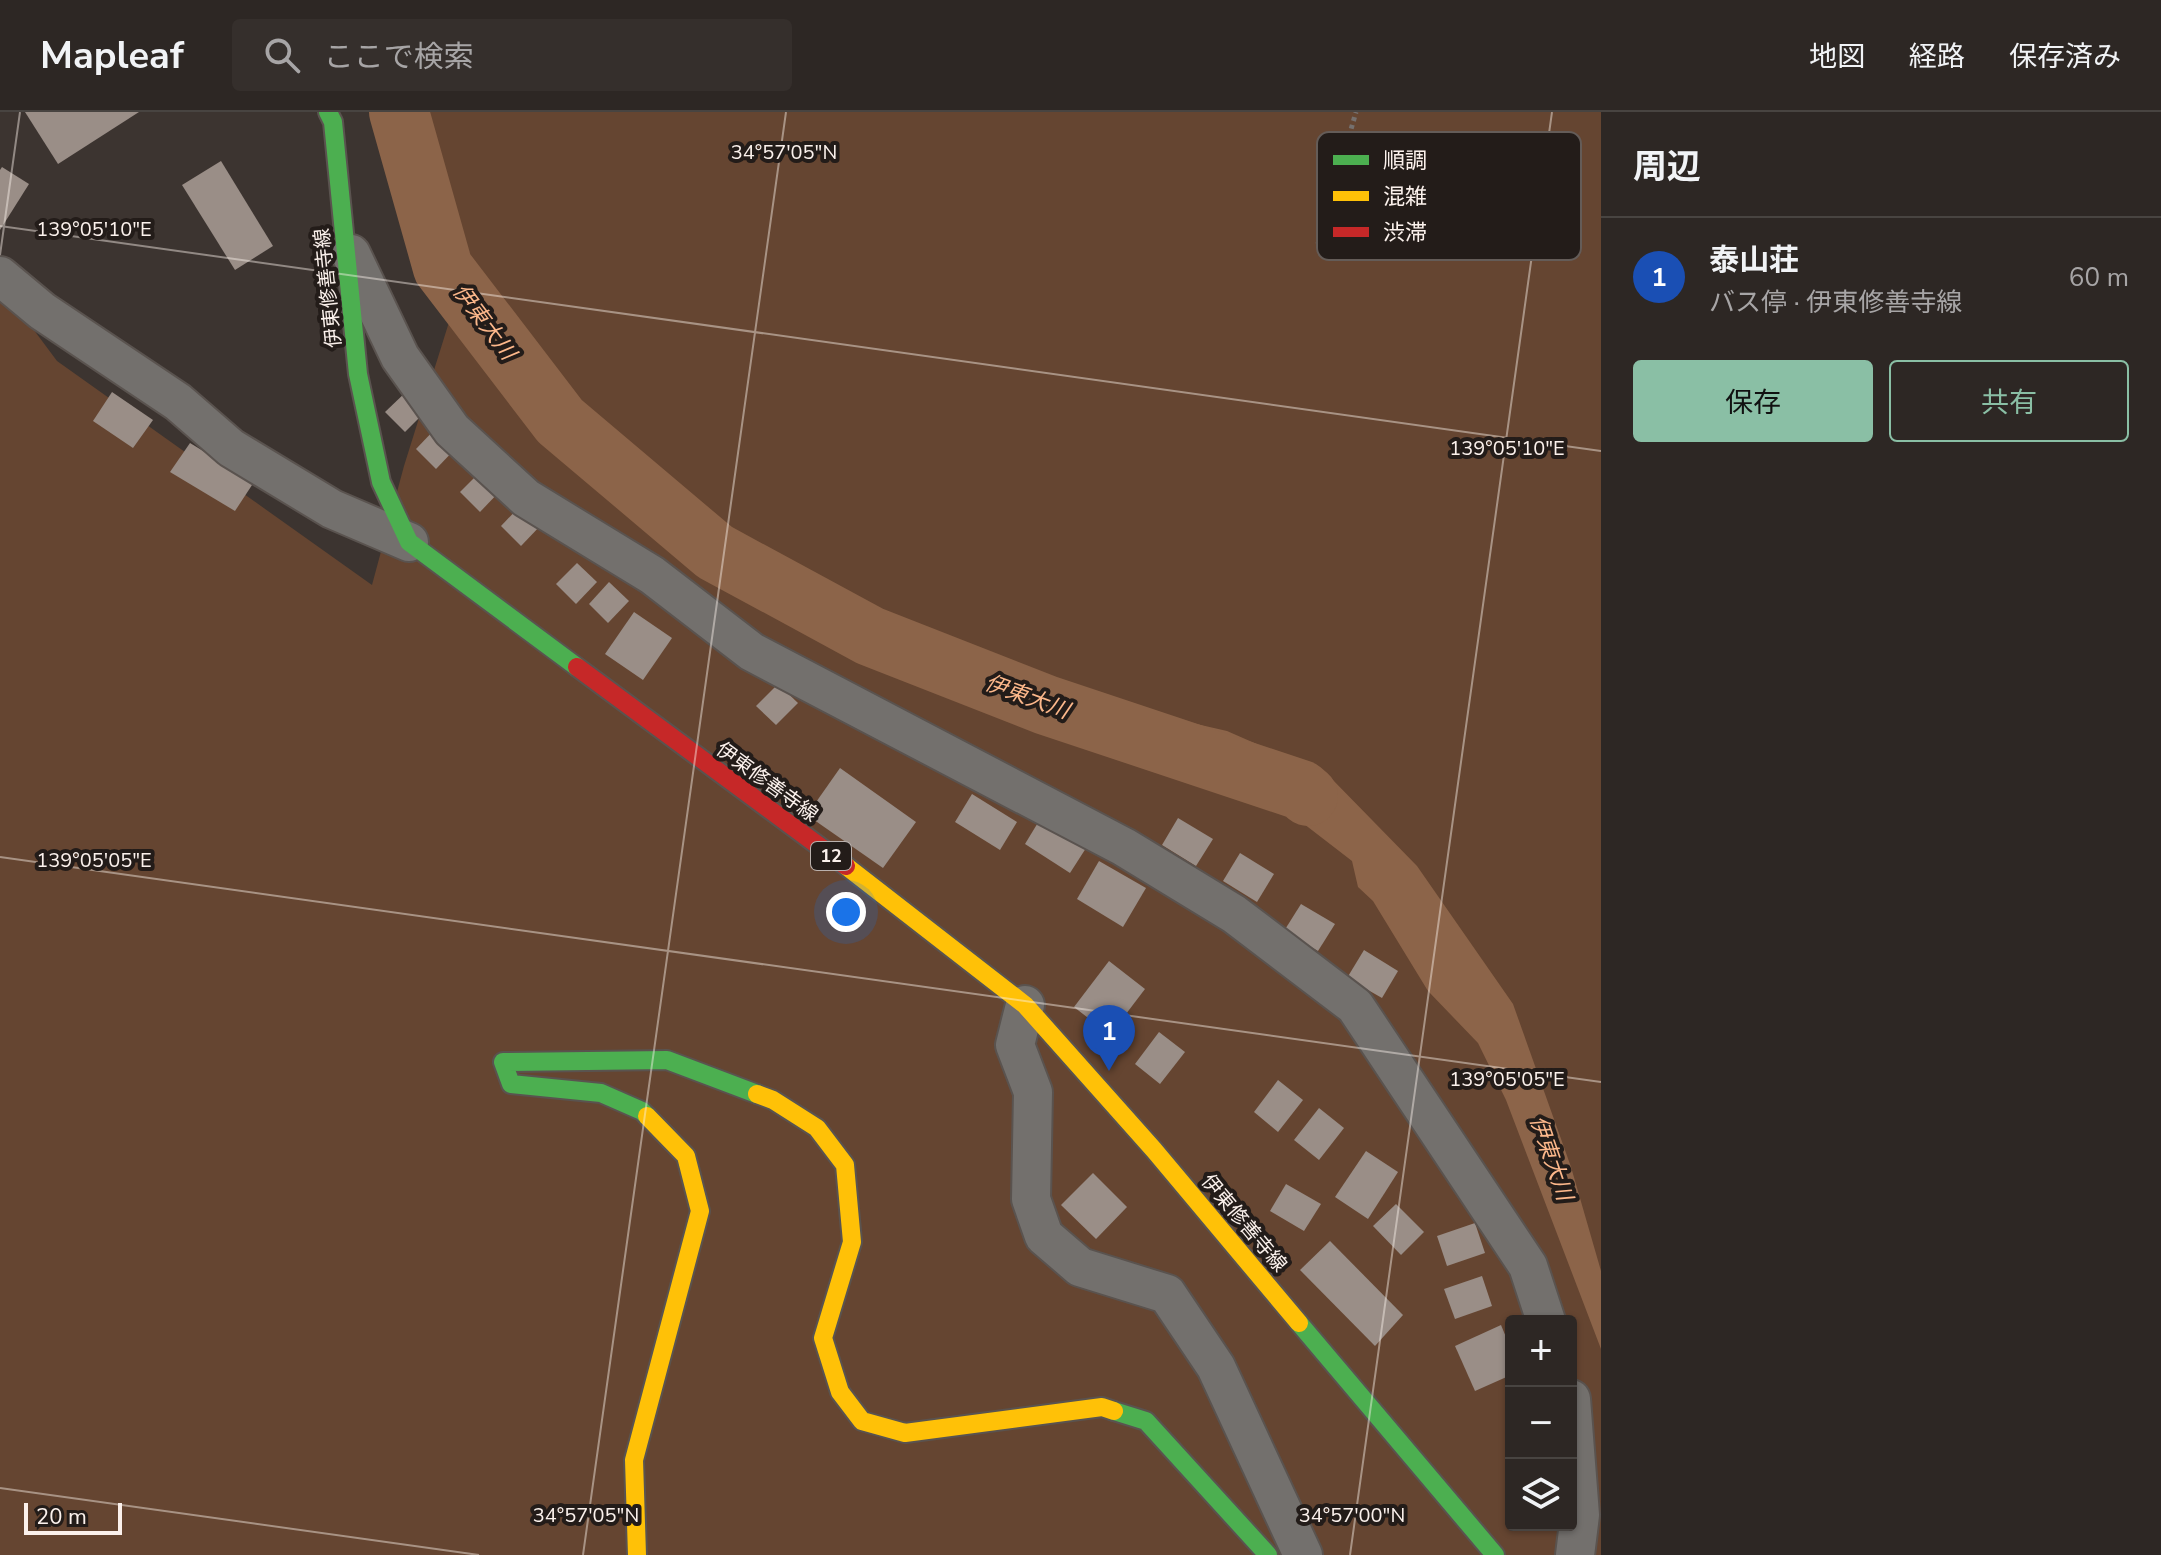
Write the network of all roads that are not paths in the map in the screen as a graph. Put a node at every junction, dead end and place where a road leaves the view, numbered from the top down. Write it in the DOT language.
graph roads {
  1 [pos="328,112"];
  2 [pos="345,242"];
  3 [pos="0,276"];
  4 [pos="409,542"];
  5 [pos="1025,1005"];
  6 [pos="1544,1315"];
  7 [pos="1576,1459"];
  8 [pos="637,1555"];
  9 [pos="1268,1555"];
  10 [pos="1303,1555"];
  11 [pos="1495,1555"];
  12 [pos="1575,1555"];
  1 -- 2 [label="main road, 伊東修善寺線 / 12"];
  2 -- 4 [label="main road, 伊東修善寺線 / 12"];
  2 -- 6 [label="street"];
  3 -- 4 [label="street"];
  4 -- 5 [label="main road, 伊東修善寺線 / 12"];
  5 -- 10 [label="street"];
  5 -- 11 [label="main road, 伊東修善寺線 / 12"];
  7 -- 12 [label="street"];
  8 -- 9 [label="main road"];
}
